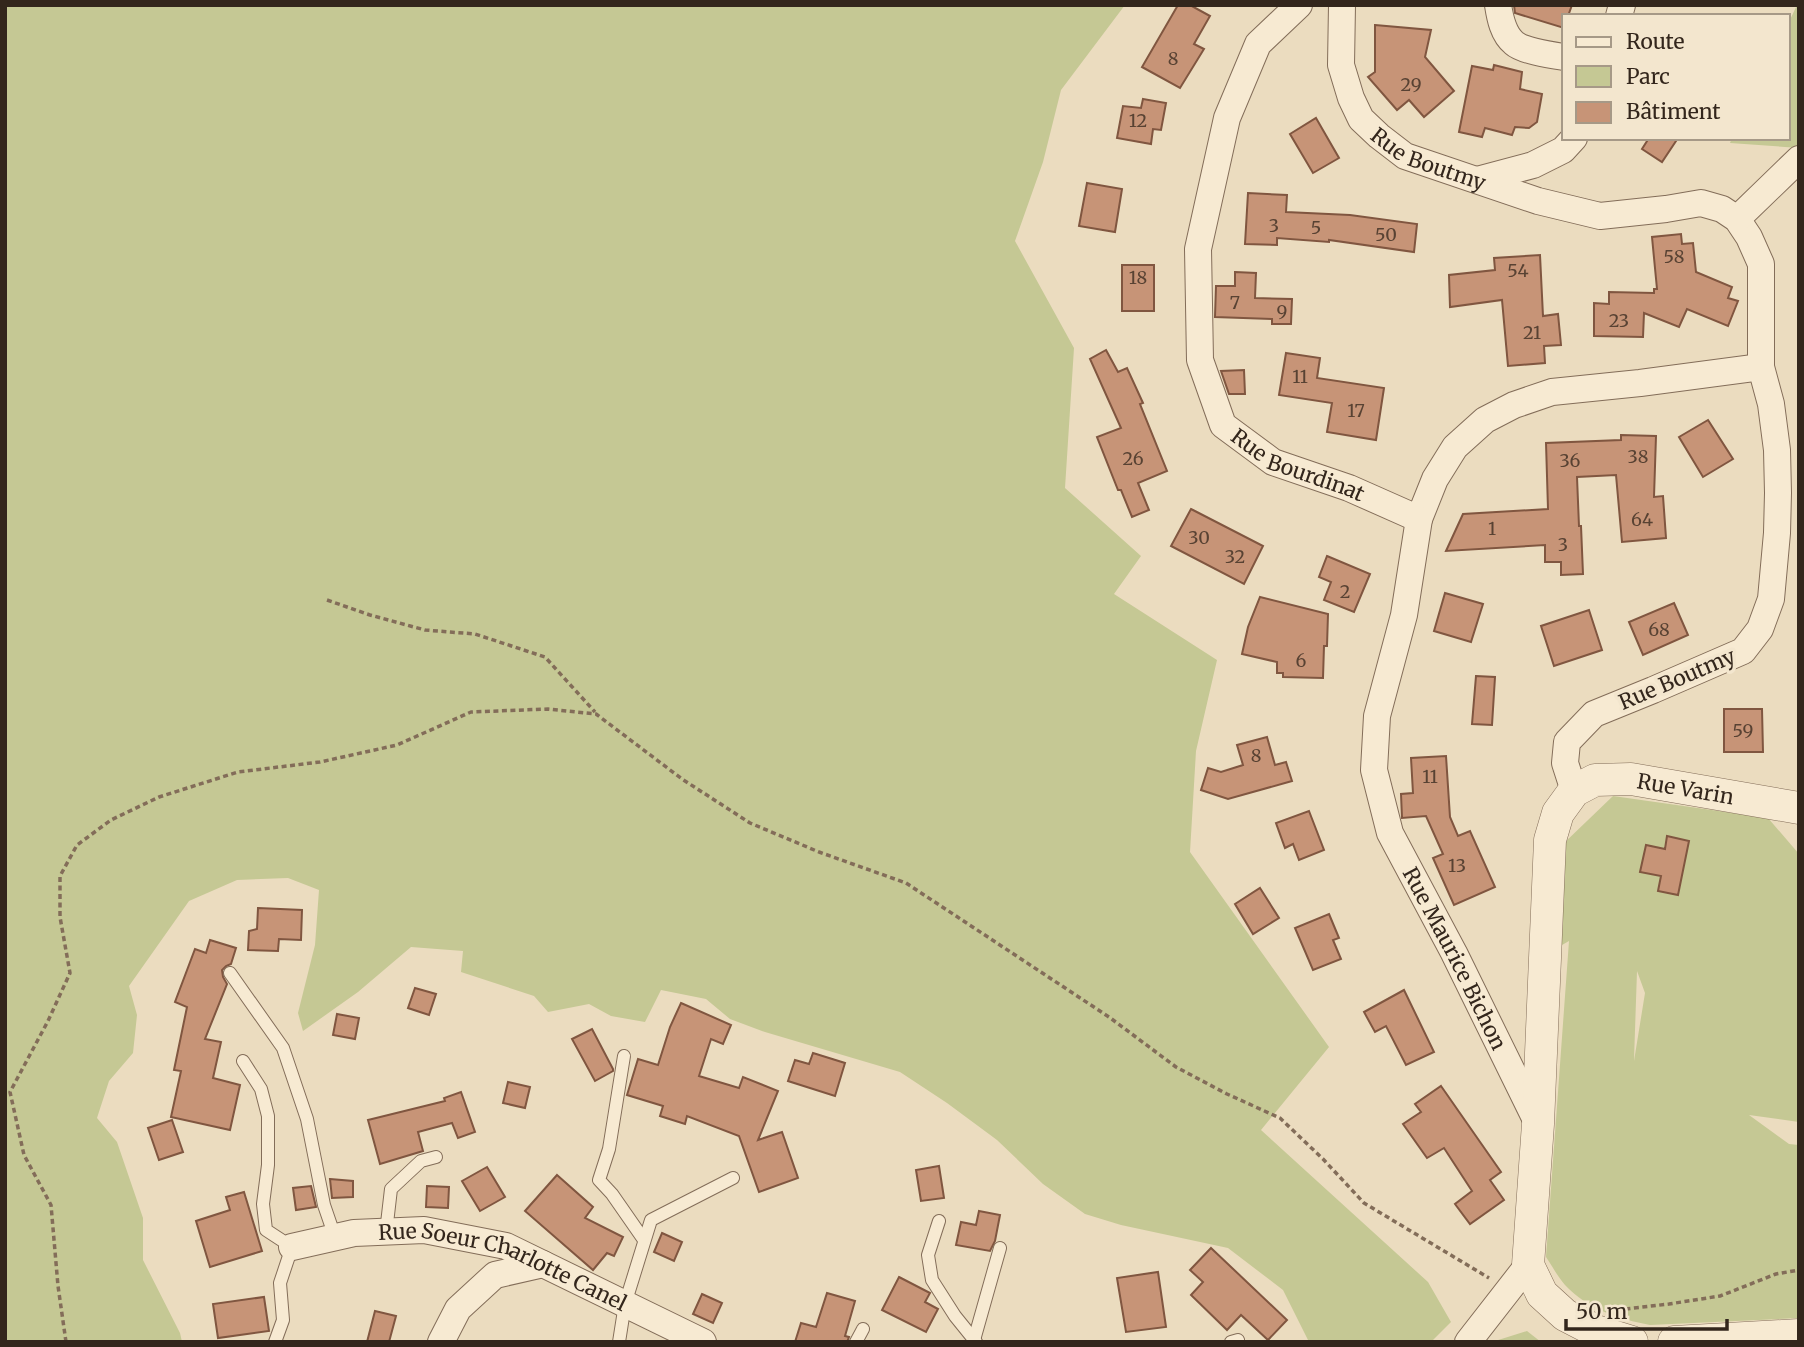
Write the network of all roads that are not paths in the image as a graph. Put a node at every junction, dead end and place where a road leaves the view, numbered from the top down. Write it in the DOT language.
graph roads {
  1 [pos="1299,5"];
  2 [pos="1342,5"];
  3 [pos="1498,5"];
  4 [pos="1562,57"];
  5 [pos="1572,140"];
  6 [pos="1799,159"];
  7 [pos="1477,180"];
  8 [pos="1737,219"];
  9 [pos="1761,367"];
  10 [pos="1419,519"];
  11 [pos="1574,791"];
  12 [pos="1799,808"];
  13 [pos="230,973"];
  14 [pos="624,1056"];
  15 [pos="243,1061"];
  16 [pos="1538,1124"];
  17 [pos="436,1157"];
  18 [pos="733,1178"];
  19 [pos="939,1221"];
  20 [pos="387,1232"];
  21 [pos="335,1237"];
  22 [pos="644,1240"];
  23 [pos="292,1247"];
  24 [pos="1000,1248"];
  25 [pos="543,1264"];
  26 [pos="1528,1265"];
  27 [pos="625,1304"];
  28 [pos="863,1329"];
  29 [pos="1799,1335"];
  30 [pos="975,1341"];
  31 [pos="275,1342"];
  32 [pos="441,1342"];
  33 [pos="619,1342"];
  34 [pos="703,1342"];
  35 [pos="856,1342"];
  36 [pos="1468,1342"];
  37 [pos="1632,1342"];
  38 [pos="1674,1342"];
  1 -- 10 [label="street, Rue Bourdinat"];
  2 -- 7 [label="street, Rue Boutmy"];
  3 -- 4 [label="street"];
  5 -- 7 [label="street"];
  6 -- 8 [label="street"];
  7 -- 8 [label="street, Rue Boutmy"];
  8 -- 9 [label="street, Rue Boutmy"];
  9 -- 10 [label="street"];
  9 -- 11 [label="street, Rue Boutmy"];
  10 -- 16 [label="street, Rue Maurice Bichon"];
  11 -- 12 [label="street, Rue Varin"];
  11 -- 16 [label="street"];
  13 -- 21 [label="lane"];
  14 -- 22 [label="lane"];
  15 -- 23 [label="lane"];
  16 -- 26 [label="street"];
  17 -- 20 [label="lane"];
  18 -- 22 [label="lane"];
  19 -- 30 [label="lane"];
  20 -- 21 [label="street, Rue Soeur Charlotte Canel"];
  20 -- 25 [label="street, Rue Soeur Charlotte Canel"];
  21 -- 23 [label="street, Rue Soeur Charlotte Canel"];
  22 -- 27 [label="lane"];
  23 -- 31 [label="lane"];
  24 -- 30 [label="lane"];
  25 -- 27 [label="street, Rue Soeur Charlotte Canel"];
  25 -- 32 [label="street"];
  26 -- 36 [label="street"];
  26 -- 37 [label="street"];
  27 -- 33 [label="lane"];
  27 -- 34 [label="street, Rue Soeur Charlotte Canel"];
  28 -- 35 [label="lane"];
  29 -- 38 [label="street"];
}
